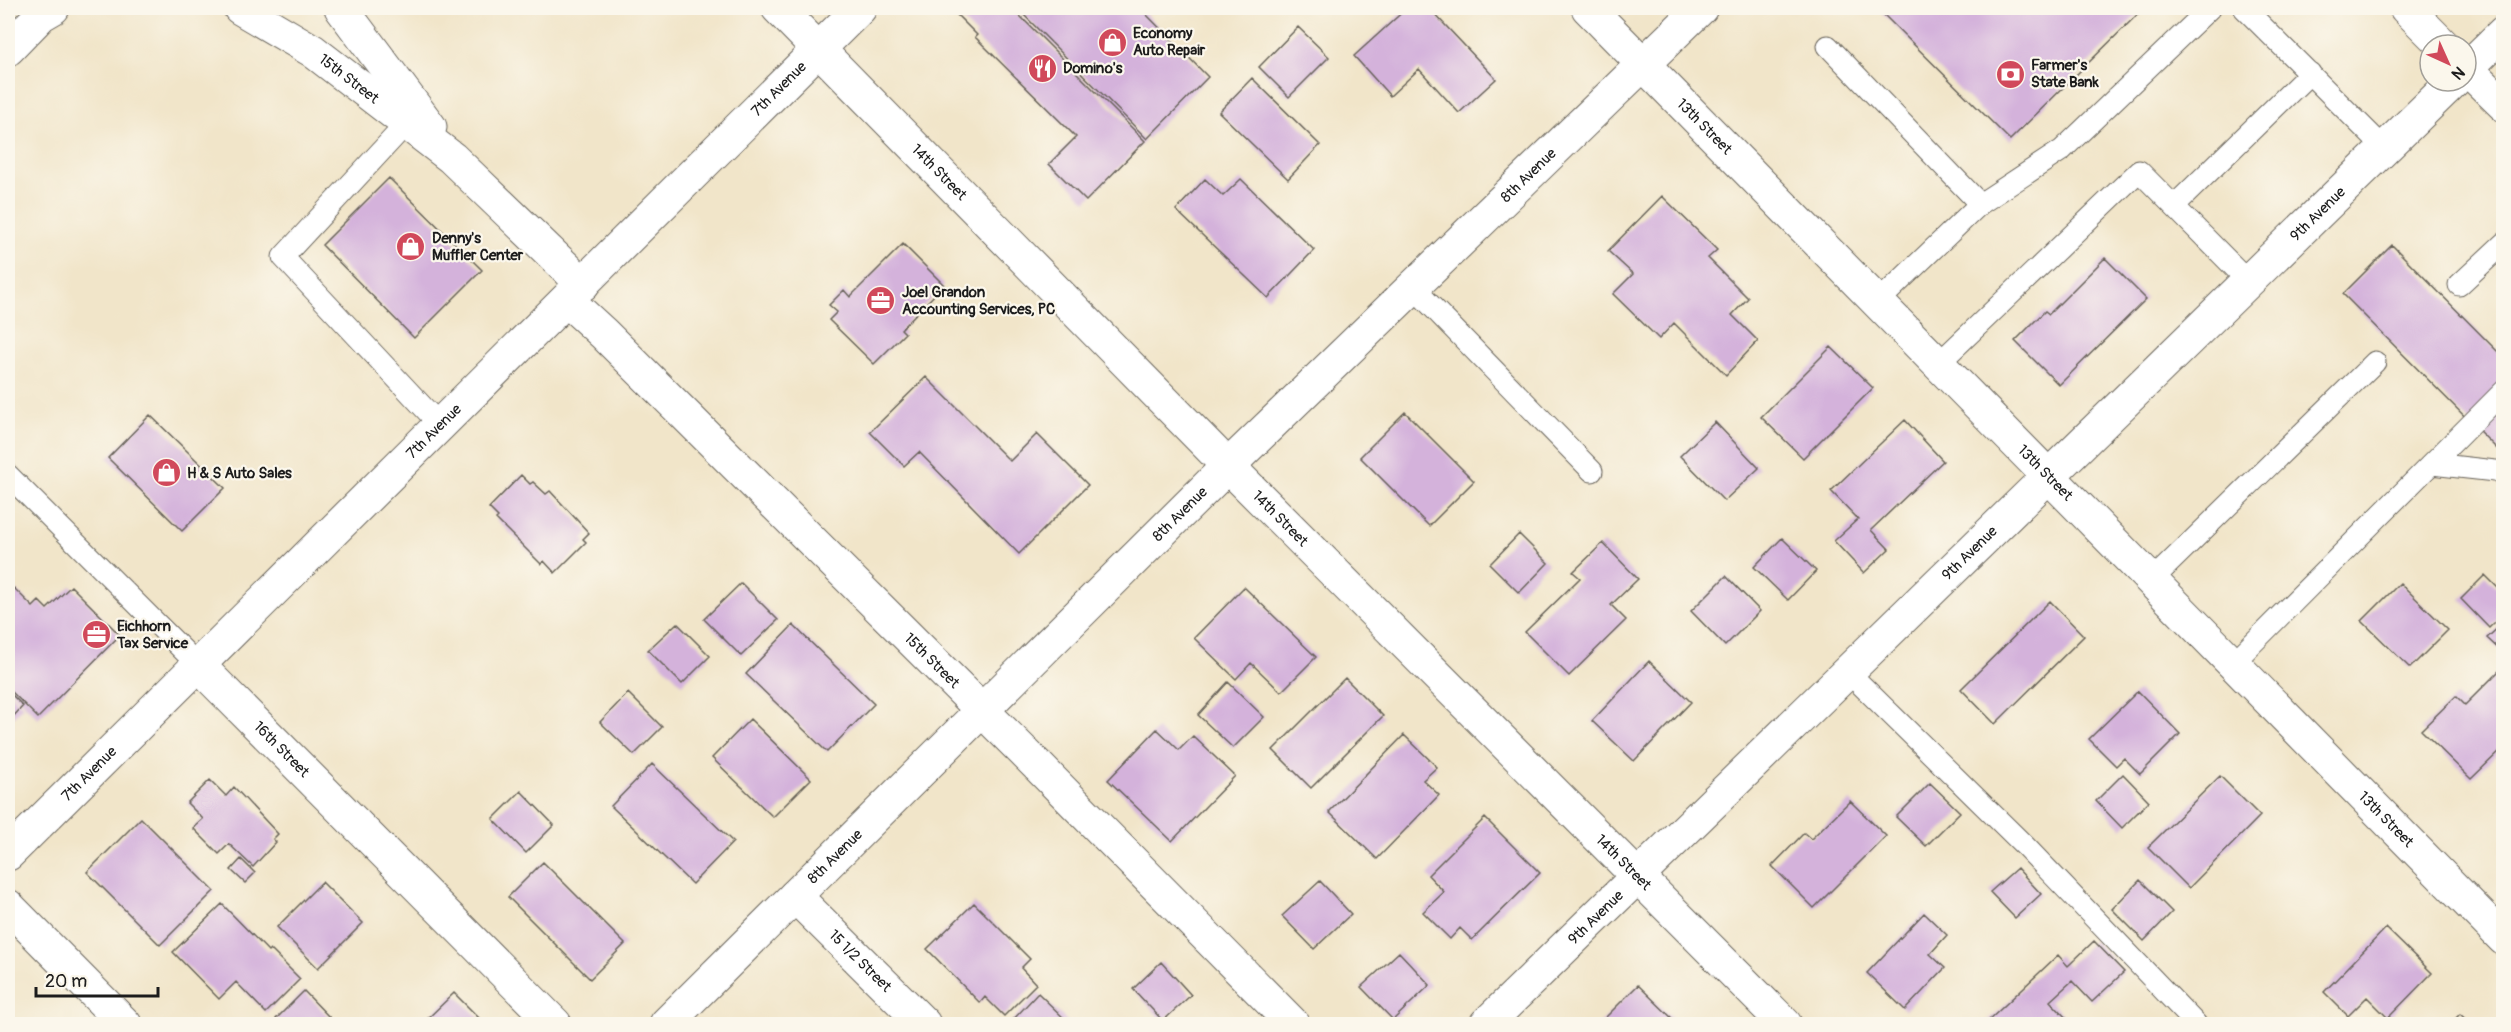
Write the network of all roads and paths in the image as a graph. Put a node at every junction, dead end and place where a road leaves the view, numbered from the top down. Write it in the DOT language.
graph roads {
  1 [pos="53,8"];
  2 [pos="240,8"];
  3 [pos="341,8"];
  4 [pos="778,8"];
  5 [pos="860,8"];
  6 [pos="1588,8"];
  7 [pos="1701,8"];
  8 [pos="2210,8"];
  9 [pos="2244,8"];
  10 [pos="2406,8"];
  11 [pos="2504,32"];
  12 [pos="2431,33"];
  13 [pos="1828,46"];
  14 [pos="818,48"];
  15 [pos="8,49"];
  16 [pos="2478,57"];
  17 [pos="1643,64"];
  18 [pos="2310,73"];
  19 [pos="2478,80"];
  20 [pos="2442,93"];
  21 [pos="2504,105"];
  22 [pos="407,123"];
  23 [pos="2385,149"];
  24 [pos="452,158"];
  25 [pos="1980,204"];
  26 [pos="2174,206"];
  27 [pos="2504,243"];
  28 [pos="2249,282"];
  29 [pos="2459,285"];
  30 [pos="1413,287"];
  31 [pos="575,292"];
  32 [pos="1878,302"];
  33 [pos="2375,362"];
  34 [pos="1939,363"];
  35 [pos="2504,391"];
  36 [pos="440,425"];
  37 [pos="2432,464"];
  38 [pos="1228,466"];
  39 [pos="1592,471"];
  40 [pos="2504,472"];
  41 [pos="8,475"];
  42 [pos="2050,476"];
  43 [pos="2152,580"];
  44 [pos="2233,663"];
  45 [pos="197,664"];
  46 [pos="1848,672"];
  47 [pos="982,711"];
  48 [pos="8,854"];
  49 [pos="1638,879"];
  50 [pos="795,896"];
  51 [pos="8,906"];
  52 [pos="2504,939"];
  53 [pos="125,1024"];
  54 [pos="555,1024"];
  55 [pos="666,1024"];
  56 [pos="924,1024"];
  57 [pos="1293,1024"];
  58 [pos="1486,1024"];
  59 [pos="1785,1024"];
  60 [pos="2196,1024"];
  1 -- 15 [label="street"];
  2 -- 22 [label="street, 15th Street"];
  3 -- 24 [label="street, 15th Street"];
  4 -- 14 [label="street, 14th Street"];
  5 -- 14 [label="street, 7th Avenue"];
  6 -- 17 [label="street, 13th Street"];
  7 -- 17 [label="street, 8th Avenue"];
  8 -- 25 [label="lane"];
  9 -- 18 [label="lane"];
  10 -- 12 [label="street"];
  11 -- 16 [label="street"];
  13 -- 25 [label="lane"];
  14 -- 31 [label="street, 7th Avenue"];
  14 -- 38 [label="street, 14th Street"];
  17 -- 30 [label="street, 8th Avenue"];
  17 -- 32 [label="street, 13th Street"];
  18 -- 23 [label="lane"];
  18 -- 26 [label="lane"];
  19 -- 21 [label="street"];
  20 -- 23 [label="street, 9th Avenue"];
  22 -- 24 [label="street, 15th Street"];
  22 -- 36 [label="lane"];
  23 -- 28 [label="street, 9th Avenue"];
  24 -- 31 [label="street, 15th Street"];
  25 -- 32 [label="lane"];
  26 -- 28 [label="lane"];
  26 -- 34 [label="lane"];
  27 -- 29 [label="lane"];
  28 -- 42 [label="street, 9th Avenue"];
  30 -- 38 [label="street, 8th Avenue"];
  30 -- 39 [label="lane"];
  31 -- 36 [label="street, 7th Avenue"];
  31 -- 47 [label="street, 15th Street"];
  32 -- 34 [label="street, 13th Street"];
  33 -- 43 [label="lane"];
  34 -- 42 [label="street, 13th Street"];
  35 -- 37 [label="lane"];
  36 -- 45 [label="street, 7th Avenue"];
  37 -- 40 [label="lane"];
  37 -- 44 [label="lane"];
  38 -- 47 [label="street, 8th Avenue"];
  38 -- 49 [label="street, 14th Street"];
  41 -- 45 [label="lane, 16th Street"];
  42 -- 43 [label="street, 13th Street"];
  42 -- 46 [label="street, 9th Avenue"];
  43 -- 44 [label="street, 13th Street"];
  44 -- 52 [label="street, 13th Street"];
  45 -- 48 [label="street, 7th Avenue"];
  45 -- 54 [label="street, 16th Street"];
  46 -- 49 [label="street, 9th Avenue"];
  46 -- 60 [label="lane"];
  47 -- 50 [label="street, 8th Avenue"];
  47 -- 57 [label="street, 15th Street"];
  49 -- 58 [label="street, 9th Avenue"];
  49 -- 59 [label="street, 14th Street"];
  50 -- 55 [label="street, 8th Avenue"];
  50 -- 56 [label="street, 15 1/2 Street"];
  51 -- 53 [label="street"];
}
